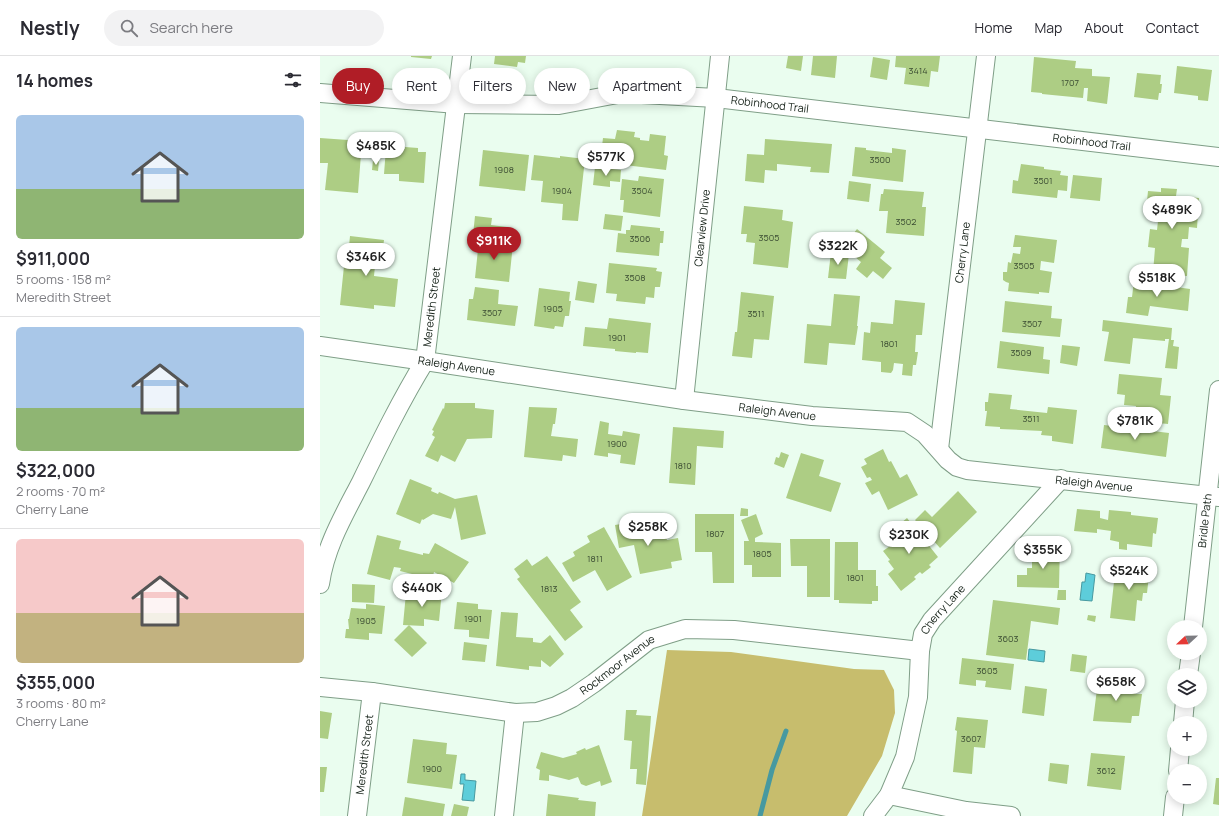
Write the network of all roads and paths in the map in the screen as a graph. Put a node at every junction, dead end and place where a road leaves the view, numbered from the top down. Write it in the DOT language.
graph roads {
  1 [pos="462,56"];
  2 [pos="720,56"];
  3 [pos="986,56"];
  4 [pos="320,93"];
  5 [pos="716,98"];
  6 [pos="457,104"];
  7 [pos="978,129"];
  8 [pos="1219,156"];
  9 [pos="320,346"];
  10 [pos="425,361"];
  11 [pos="1219,390"];
  12 [pos="684,400"];
  13 [pos="939,449"];
  14 [pos="1060,479"];
  15 [pos="1213,496"];
  16 [pos="321,573"];
  17 [pos="1194,620"];
  18 [pos="920,651"];
  19 [pos="320,687"];
  20 [pos="372,692"];
  21 [pos="515,713"];
  22 [pos="889,795"];
  23 [pos="1174,804"];
  24 [pos="965,813"];
  25 [pos="357,816"];
  26 [pos="504,816"];
  27 [pos="873,816"];
  28 [pos="1011,816"];
  29 [pos="1173,816"];
  1 -- 6 [label="street, Meredith Street"];
  2 -- 5 [label="street, Clearview Drive"];
  3 -- 7 [label="street, Cherry Lane"];
  4 -- 6 [label="street, Robinhood Trail"];
  5 -- 6 [label="street, Robinhood Trail"];
  5 -- 7 [label="street, Robinhood Trail"];
  5 -- 12 [label="street, Clearview Drive"];
  6 -- 10 [label="street, Meredith Street"];
  7 -- 8 [label="street, Robinhood Trail"];
  7 -- 13 [label="street, Cherry Lane"];
  9 -- 10 [label="street, Raleigh Avenue"];
  10 -- 12 [label="street, Raleigh Avenue"];
  10 -- 16 [label="street, Meredith Street"];
  11 -- 15 [label="street, Bridle Path"];
  12 -- 13 [label="street, Raleigh Avenue"];
  13 -- 14 [label="street, Raleigh Avenue"];
  14 -- 15 [label="street, Raleigh Avenue"];
  14 -- 18 [label="street, Cherry Lane"];
  15 -- 17 [label="street, Bridle Path"];
  18 -- 21 [label="street, Rockmoor Avenue"];
  18 -- 22 [label="street, Cherry Lane"];
  19 -- 20 [label="street, Rockmoor Avenue"];
  20 -- 21 [label="street, Rockmoor Avenue"];
  20 -- 25 [label="street, Meredith Street"];
  21 -- 26 [label="street"];
  22 -- 24 [label="street"];
  22 -- 27 [label="street, Cherry Lane"];
  23 -- 29 [label="street"];
  24 -- 28 [label="street"];
}
